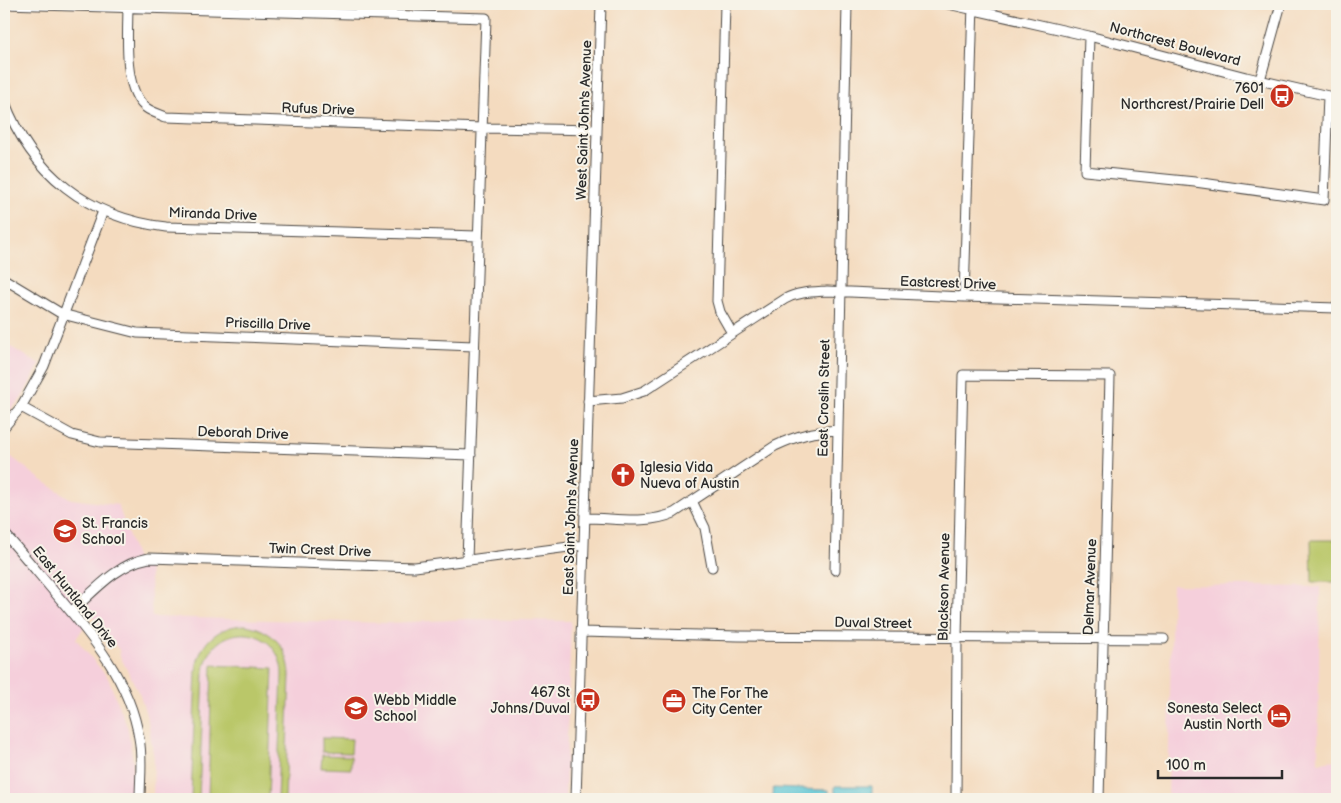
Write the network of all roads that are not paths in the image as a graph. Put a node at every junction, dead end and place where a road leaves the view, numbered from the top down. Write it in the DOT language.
graph roads {
  1 [pos="4,4"];
  2 [pos="601,4"];
  3 [pos="725,4"];
  4 [pos="847,4"];
  5 [pos="948,4"];
  6 [pos="1281,4"];
  7 [pos="128,6"];
  8 [pos="259,7"];
  9 [pos="973,7"];
  10 [pos="1089,36"];
  11 [pos="1260,80"];
  12 [pos="1328,96"];
  13 [pos="1337,98"];
  14 [pos="4,100"];
  15 [pos="482,128"];
  16 [pos="597,130"];
  17 [pos="103,211"];
  18 [pos="478,236"];
  19 [pos="594,236"];
  20 [pos="4,279"];
  21 [pos="840,293"];
  22 [pos="964,297"];
  23 [pos="1337,308"];
  24 [pos="62,314"];
  25 [pos="732,333"];
  26 [pos="474,346"];
  27 [pos="1110,376"];
  28 [pos="588,401"];
  29 [pos="21,407"];
  30 [pos="4,427"];
  31 [pos="837,430"];
  32 [pos="471,455"];
  33 [pos="692,501"];
  34 [pos="585,518"];
  35 [pos="4,533"];
  36 [pos="584,545"];
  37 [pos="467,560"];
  38 [pos="712,568"];
  39 [pos="835,570"];
  40 [pos="72,612"];
  41 [pos="582,632"];
  42 [pos="956,638"];
  43 [pos="1102,639"];
  44 [pos="1164,639"];
  45 [pos="140,799"];
  46 [pos="576,799"];
  47 [pos="956,799"];
  48 [pos="1099,799"];
  1 -- 7 [label="street"];
  2 -- 16 [label="street, West Saint John's Avenue"];
  3 -- 25 [label="street"];
  4 -- 21 [label="street, East Croslin Street"];
  5 -- 9 [label="street, Northcrest Boulevard"];
  6 -- 11 [label="street"];
  7 -- 8 [label="street"];
  7 -- 15 [label="street, Rufus Drive"];
  8 -- 15 [label="street"];
  9 -- 10 [label="street, Northcrest Boulevard"];
  9 -- 22 [label="street"];
  10 -- 11 [label="street, Northcrest Boulevard"];
  10 -- 12 [label="street"];
  11 -- 12 [label="street, Northcrest Boulevard"];
  12 -- 13 [label="street, Northcrest Boulevard"];
  14 -- 17 [label="street, Miranda Drive"];
  15 -- 16 [label="street, Rufus Drive"];
  15 -- 18 [label="street"];
  16 -- 19 [label="street, West Saint John's Avenue"];
  17 -- 18 [label="street, Miranda Drive"];
  17 -- 24 [label="street"];
  18 -- 26 [label="street"];
  19 -- 28 [label="street, East Saint John's Avenue"];
  20 -- 24 [label="street, Priscilla Drive"];
  21 -- 22 [label="street, Eastcrest Drive"];
  21 -- 25 [label="street, Eastcrest Drive"];
  21 -- 31 [label="street, East Croslin Street"];
  22 -- 23 [label="street, Eastcrest Drive"];
  24 -- 26 [label="street, Priscilla Drive"];
  24 -- 29 [label="street"];
  25 -- 28 [label="street, Eastcrest Drive"];
  26 -- 32 [label="street"];
  27 -- 42 [label="street, Blackson Avenue"];
  27 -- 43 [label="street, Delmar Avenue"];
  28 -- 34 [label="street, East Saint John's Avenue"];
  29 -- 30 [label="street"];
  29 -- 32 [label="street, Deborah Drive"];
  31 -- 33 [label="street"];
  31 -- 39 [label="street, East Croslin Street"];
  32 -- 37 [label="street"];
  33 -- 34 [label="street"];
  33 -- 38 [label="street"];
  34 -- 36 [label="street, East Saint John's Avenue"];
  35 -- 40 [label="street, East Huntland Drive"];
  36 -- 37 [label="street, Twin Crest Drive"];
  36 -- 41 [label="street, East Saint John's Avenue"];
  37 -- 40 [label="street, Twin Crest Drive"];
  40 -- 45 [label="street, East Huntland Drive"];
  41 -- 42 [label="street, Duval Street"];
  41 -- 46 [label="street, East Saint John's Avenue"];
  42 -- 43 [label="street, Duval Street"];
  42 -- 47 [label="street, Blackson Avenue"];
  43 -- 44 [label="street, Duval Street"];
  43 -- 48 [label="street, Delmar Avenue"];
}
